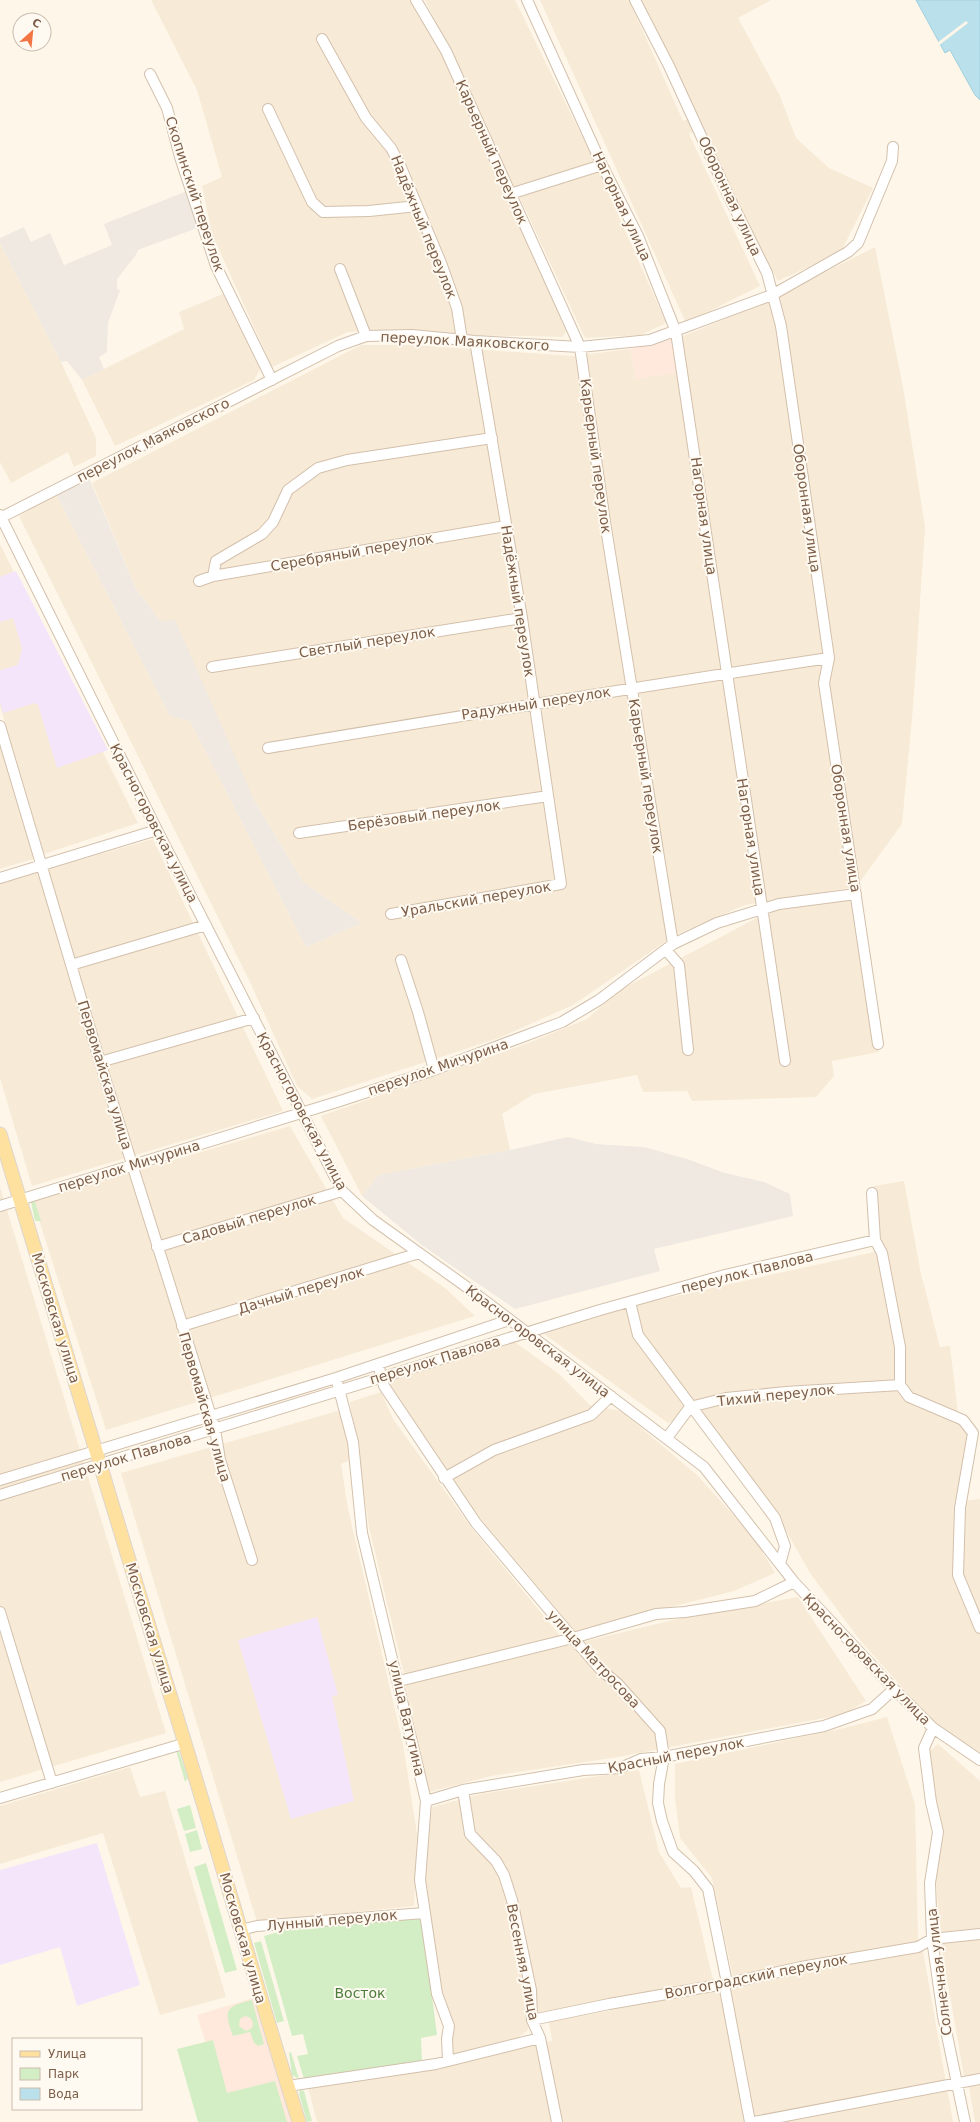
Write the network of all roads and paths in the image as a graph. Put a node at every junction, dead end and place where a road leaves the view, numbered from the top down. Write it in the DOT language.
graph roads {
  1 [pos="416,0"];
  2 [pos="527,0"];
  3 [pos="636,0"];
  4 [pos="322,39"];
  5 [pos="150,74"];
  6 [pos="268,109"];
  7 [pos="893,147"];
  8 [pos="602,165"];
  9 [pos="510,194"];
  10 [pos="418,206"];
  11 [pos="340,269"];
  12 [pos="772,295"];
  13 [pos="676,332"];
  14 [pos="366,336"];
  15 [pos="462,340"];
  16 [pos="475,342"];
  17 [pos="580,347"];
  18 [pos="272,380"];
  19 [pos="492,438"];
  20 [pos="0,517"];
  21 [pos="506,526"];
  22 [pos="213,576"];
  23 [pos="199,581"];
  24 [pos="522,618"];
  25 [pos="829,658"];
  26 [pos="212,667"];
  27 [pos="727,675"];
  28 [pos="631,687"];
  29 [pos="535,704"];
  30 [pos="0,726"];
  31 [pos="268,748"];
  32 [pos="548,796"];
  33 [pos="157,830"];
  34 [pos="299,833"];
  35 [pos="42,865"];
  36 [pos="0,878"];
  37 [pos="561,884"];
  38 [pos="856,894"];
  39 [pos="762,908"];
  40 [pos="391,914"];
  41 [pos="206,925"];
  42 [pos="669,947"];
  43 [pos="401,960"];
  44 [pos="71,965"];
  45 [pos="254,1018"];
  46 [pos="878,1044"];
  47 [pos="688,1050"];
  48 [pos="785,1061"];
  49 [pos="100,1062"];
  50 [pos="434,1070"];
  51 [pos="303,1111"];
  52 [pos="0,1134"];
  53 [pos="132,1165"];
  54 [pos="342,1191"];
  55 [pos="872,1193"];
  56 [pos="20,1199"];
  57 [pos="0,1206"];
  58 [pos="875,1240"];
  59 [pos="157,1247"];
  60 [pos="419,1253"];
  61 [pos="630,1302"];
  62 [pos="509,1320"];
  63 [pos="182,1326"];
  64 [pos="526,1332"];
  65 [pos="378,1364"];
  66 [pos="382,1376"];
  67 [pos="336,1378"];
  68 [pos="900,1385"];
  69 [pos="340,1389"];
  70 [pos="611,1396"];
  71 [pos="690,1407"];
  72 [pos="209,1416"];
  73 [pos="215,1430"];
  74 [pos="667,1438"];
  75 [pos="96,1451"];
  76 [pos="101,1465"];
  77 [pos="444,1478"];
  78 [pos="0,1480"];
  79 [pos="0,1496"];
  80 [pos="252,1560"];
  81 [pos="780,1564"];
  82 [pos="794,1582"];
  83 [pos="0,1612"];
  84 [pos="980,1628"];
  85 [pos="573,1638"];
  86 [pos="399,1681"];
  87 [pos="894,1689"];
  88 [pos="933,1728"];
  89 [pos="186,1743"];
  90 [pos="664,1757"];
  91 [pos="980,1760"];
  92 [pos="52,1783"];
  93 [pos="463,1790"];
  94 [pos="0,1798"];
  95 [pos="426,1801"];
  96 [pos="424,1913"];
  97 [pos="240,1930"];
  98 [pos="980,1934"];
  99 [pos="932,1940"];
  100 [pos="725,1984"];
  101 [pos="532,2020"];
  102 [pos="540,2038"];
  103 [pos="448,2060"];
  104 [pos="980,2078"];
  105 [pos="955,2082"];
  106 [pos="288,2086"];
  107 [pos="299,2122"];
  108 [pos="557,2122"];
  109 [pos="750,2122"];
  110 [pos="754,2122"];
  111 [pos="965,2122"];
  1 -- 9 [label="street, Карьерный переулок"];
  2 -- 8 [label="street, Нагорная улица"];
  3 -- 12 [label="street, Оборонная улица"];
  4 -- 10 [label="street, Надёжный переулок"];
  5 -- 18 [label="street, Скопинский переулок"];
  6 -- 10 [label="street"];
  7 -- 12 [label="street, переулок Маяковского"];
  8 -- 9 [label="street"];
  8 -- 13 [label="street, Нагорная улица"];
  9 -- 17 [label="street, Карьерный переулок"];
  10 -- 15 [label="street, Надёжный переулок"];
  11 -- 14 [label="street"];
  12 -- 13 [label="street, переулок Маяковского"];
  12 -- 25 [label="street, Оборонная улица"];
  13 -- 17 [label="street, переулок Маяковского"];
  13 -- 27 [label="street, Нагорная улица"];
  14 -- 15 [label="street, переулок Маяковского"];
  14 -- 18 [label="street, переулок Маяковского"];
  15 -- 16 [label="street, переулок Маяковского"];
  16 -- 17 [label="street, переулок Маяковского"];
  16 -- 19 [label="street, Надёжный переулок"];
  17 -- 28 [label="street, Карьерный переулок"];
  18 -- 20 [label="street, переулок Маяковского"];
  19 -- 21 [label="street, Надёжный переулок"];
  19 -- 22 [label="street"];
  20 -- 33 [label="street, Красногоровская улица"];
  21 -- 22 [label="street, Серебряный переулок"];
  21 -- 24 [label="street, Надёжный переулок"];
  22 -- 23 [label="street, Серебряный переулок"];
  24 -- 26 [label="street, Светлый переулок"];
  24 -- 29 [label="street, Надёжный переулок"];
  25 -- 27 [label="street, Радужный переулок"];
  25 -- 38 [label="street, Оборонная улица"];
  27 -- 28 [label="street, Радужный переулок"];
  27 -- 39 [label="street, Нагорная улица"];
  28 -- 29 [label="street, Радужный переулок"];
  28 -- 42 [label="street, Карьерный переулок"];
  29 -- 31 [label="street, Радужный переулок"];
  29 -- 32 [label="street, Надёжный переулок"];
  30 -- 35 [label="street, Первомайская улица"];
  32 -- 34 [label="street, Берёзовый переулок"];
  32 -- 37 [label="street, Надёжный переулок"];
  33 -- 35 [label="street"];
  33 -- 41 [label="street, Красногоровская улица"];
  35 -- 36 [label="street"];
  35 -- 44 [label="street, Первомайская улица"];
  37 -- 40 [label="street, Уральский переулок"];
  38 -- 39 [label="street, переулок Мичурина"];
  38 -- 46 [label="street, Оборонная улица"];
  39 -- 42 [label="street, переулок Мичурина"];
  39 -- 48 [label="street, Нагорная улица"];
  41 -- 44 [label="street"];
  41 -- 45 [label="street, Красногоровская улица"];
  42 -- 47 [label="street"];
  42 -- 50 [label="street, переулок Мичурина"];
  43 -- 50 [label="street"];
  44 -- 49 [label="street, Первомайская улица"];
  45 -- 49 [label="street"];
  45 -- 51 [label="street, Красногоровская улица"];
  49 -- 53 [label="street, Первомайская улица"];
  50 -- 51 [label="street, переулок Мичурина"];
  51 -- 53 [label="street, переулок Мичурина"];
  51 -- 54 [label="street, Красногоровская улица"];
  52 -- 56 [label="main road, Московская улица"];
  53 -- 56 [label="street, переулок Мичурина"];
  53 -- 59 [label="street, Первомайская улица"];
  54 -- 59 [label="street, Садовый переулок"];
  54 -- 60 [label="street, Красногоровская улица"];
  55 -- 58 [label="street"];
  56 -- 57 [label="street, переулок Мичурина"];
  56 -- 75 [label="main road, Московская улица"];
  58 -- 61 [label="street, переулок Павлова"];
  58 -- 68 [label="street"];
  59 -- 63 [label="street, Первомайская улица"];
  60 -- 62 [label="street, Красногоровская улица"];
  60 -- 63 [label="street, Дачный переулок"];
  61 -- 64 [label="street, переулок Павлова"];
  61 -- 71 [label="street"];
  62 -- 64 [label="street, Красногоровская улица"];
  62 -- 65 [label="street, переулок Павлова"];
  63 -- 72 [label="street, Первомайская улица"];
  64 -- 66 [label="street, переулок Павлова"];
  64 -- 70 [label="street, Красногоровская улица"];
  65 -- 66 [label="street, улица Матросова"];
  65 -- 67 [label="street, переулок Павлова"];
  66 -- 69 [label="street, переулок Павлова"];
  66 -- 77 [label="street, улица Матросова"];
  67 -- 69 [label="street, улица Ватутина"];
  67 -- 72 [label="street, переулок Павлова"];
  68 -- 71 [label="street, Тихий переулок"];
  68 -- 84 [label="street"];
  69 -- 73 [label="street, переулок Павлова"];
  69 -- 86 [label="street, улица Ватутина"];
  70 -- 74 [label="street, Красногоровская улица"];
  70 -- 77 [label="street"];
  71 -- 74 [label="street"];
  71 -- 81 [label="street"];
  72 -- 73 [label="street, Первомайская улица"];
  72 -- 75 [label="street, переулок Павлова"];
  73 -- 76 [label="street, переулок Павлова"];
  73 -- 80 [label="street, Первомайская улица"];
  74 -- 81 [label="street, Красногоровская улица"];
  75 -- 76 [label="main road, Московская улица"];
  75 -- 78 [label="street, переулок Павлова"];
  76 -- 79 [label="street, переулок Павлова"];
  76 -- 89 [label="main road, Московская улица"];
  77 -- 85 [label="street, улица Матросова"];
  81 -- 82 [label="street, Красногоровская улица"];
  82 -- 85 [label="street"];
  82 -- 87 [label="street, Красногоровская улица"];
  83 -- 92 [label="street"];
  85 -- 86 [label="street"];
  85 -- 90 [label="street, улица Матросова"];
  86 -- 95 [label="street, улица Ватутина"];
  87 -- 88 [label="street, Красногоровская улица"];
  87 -- 90 [label="street, Красный переулок"];
  88 -- 91 [label="street, Красногоровская улица"];
  88 -- 99 [label="street, Солнечная улица"];
  89 -- 92 [label="street"];
  89 -- 97 [label="main road, Московская улица"];
  90 -- 93 [label="street, Красный переулок"];
  90 -- 100 [label="street, улица Матросова"];
  92 -- 94 [label="street"];
  93 -- 95 [label="street, Красный переулок"];
  93 -- 101 [label="street, Весенняя улица"];
  95 -- 96 [label="street, улица Ватутина"];
  96 -- 97 [label="street, Лунный переулок"];
  96 -- 103 [label="street, улица Ватутина"];
  97 -- 106 [label="main road, Московская улица"];
  98 -- 99 [label="street, Волгоградский переулок"];
  99 -- 100 [label="street, Волгоградский переулок"];
  99 -- 105 [label="street, Солнечная улица"];
  100 -- 101 [label="street, Волгоградский переулок"];
  100 -- 109 [label="street, улица Матросова"];
  101 -- 102 [label="street, Весенняя улица"];
  102 -- 103 [label="street"];
  102 -- 108 [label="street, Весенняя улица"];
  103 -- 106 [label="street"];
  104 -- 105 [label="street"];
  105 -- 110 [label="street"];
  105 -- 111 [label="street, Солнечная улица"];
  106 -- 107 [label="main road, Московская улица"];
}
